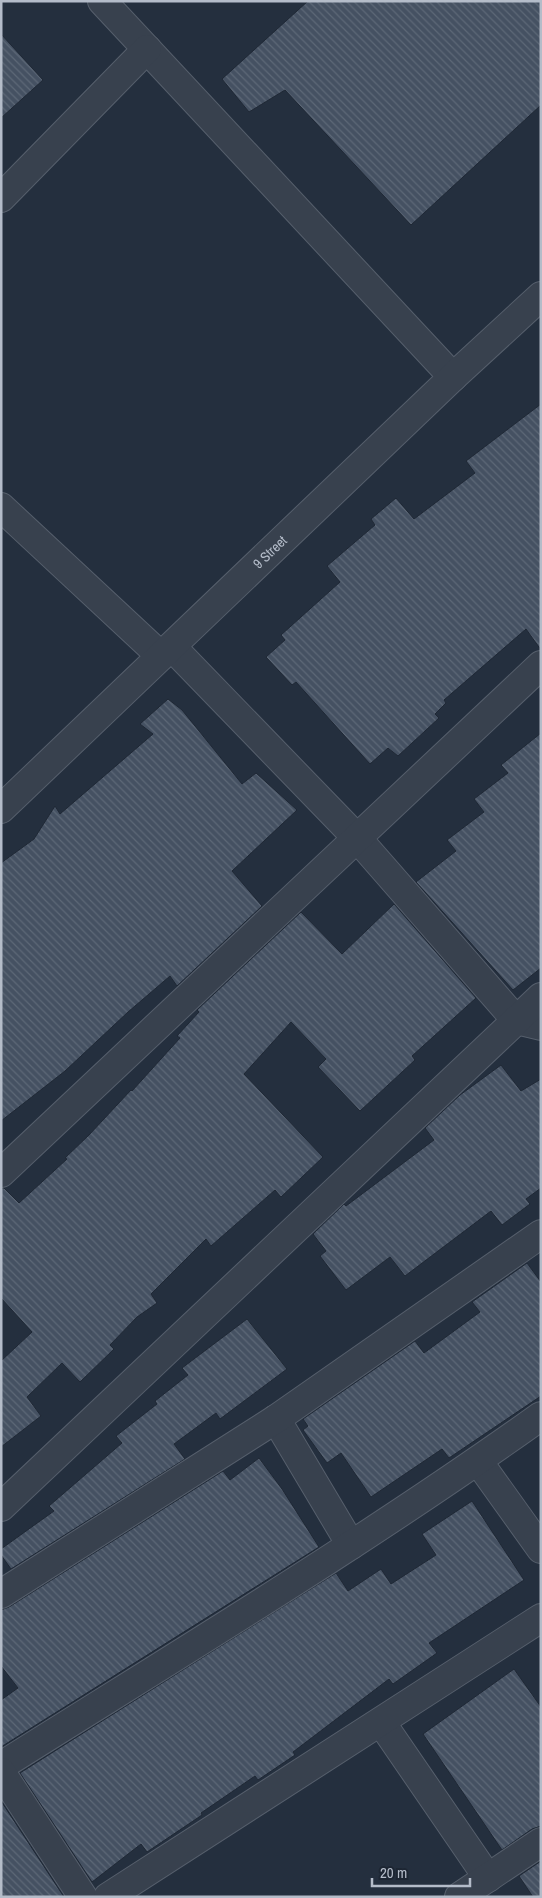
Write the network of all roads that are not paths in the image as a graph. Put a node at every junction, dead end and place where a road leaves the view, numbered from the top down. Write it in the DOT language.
graph roads {
  1 [pos="102,1"];
  2 [pos="147,49"];
  3 [pos="1,198"];
  4 [pos="541,296"];
  5 [pos="453,377"];
  6 [pos="1,507"];
  7 [pos="167,652"];
  8 [pos="541,665"];
  9 [pos="1,809"];
  10 [pos="356,838"];
  11 [pos="541,997"];
  12 [pos="528,1023"];
  13 [pos="1,1173"];
  14 [pos="541,1234"];
  15 [pos="541,1416"];
  16 [pos="276,1419"];
  17 [pos="478,1461"];
  18 [pos="6,1491"];
  19 [pos="351,1545"];
  20 [pos="541,1549"];
  21 [pos="1,1594"];
  22 [pos="541,1618"];
  23 [pos="381,1722"];
  24 [pos="1,1766"];
  25 [pos="1,1772"];
  26 [pos="541,1842"];
  27 [pos="488,1878"];
  28 [pos="83,1897"];
  29 [pos="108,1897"];
  30 [pos="459,1897"];
  1 -- 2 [label="street"];
  2 -- 3 [label="street"];
  2 -- 5 [label="street"];
  4 -- 5 [label="street, 9 Street"];
  5 -- 7 [label="street, 9 Street"];
  6 -- 7 [label="street"];
  7 -- 9 [label="street, 9 Street"];
  7 -- 10 [label="street"];
  8 -- 10 [label="street"];
  10 -- 12 [label="street"];
  10 -- 13 [label="street"];
  11 -- 12 [label="street"];
  12 -- 18 [label="street"];
  14 -- 16 [label="street"];
  15 -- 17 [label="street"];
  16 -- 19 [label="street"];
  16 -- 21 [label="street"];
  17 -- 19 [label="street"];
  17 -- 20 [label="street"];
  19 -- 24 [label="street"];
  22 -- 23 [label="street"];
  23 -- 27 [label="street"];
  23 -- 29 [label="street"];
  25 -- 28 [label="street"];
  26 -- 27 [label="street"];
  27 -- 30 [label="street"];
}
